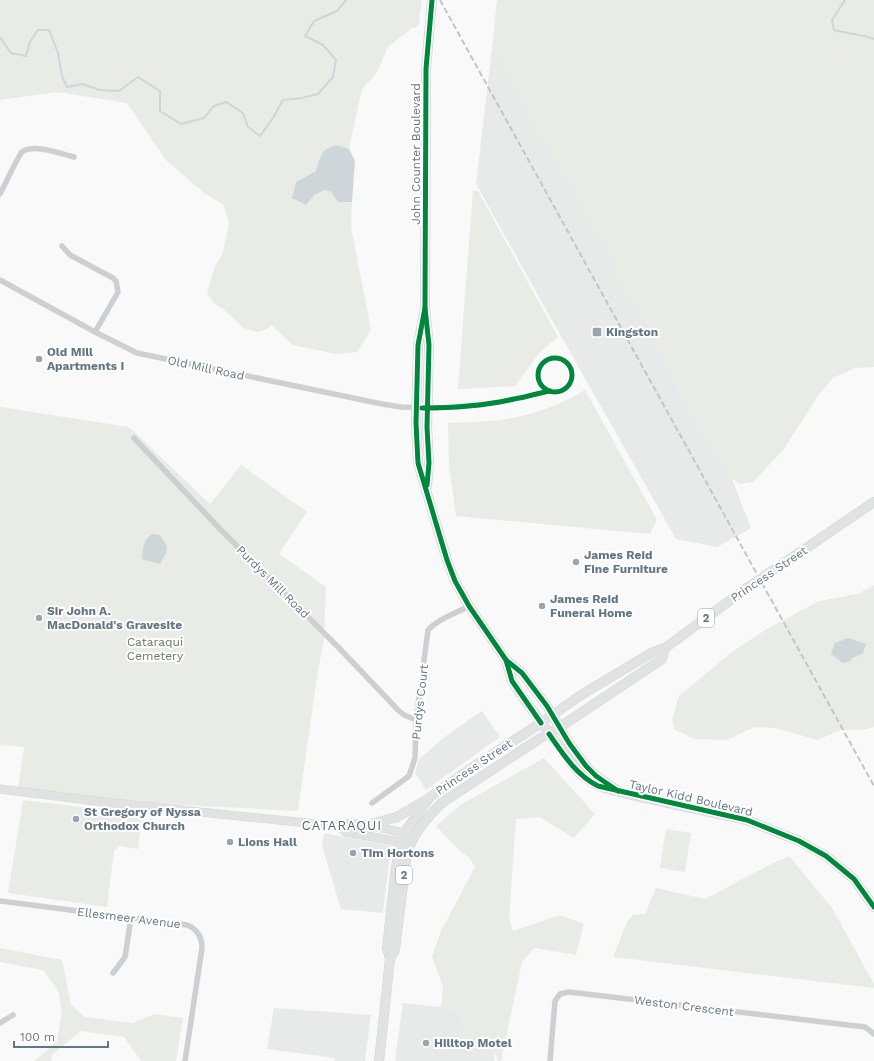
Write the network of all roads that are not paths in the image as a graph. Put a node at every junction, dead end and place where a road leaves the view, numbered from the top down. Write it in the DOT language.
graph roads {
  1 [pos="432,0"];
  2 [pos="74,157"];
  3 [pos="0,194"];
  4 [pos="62,246"];
  5 [pos="0,280"];
  6 [pos="425,308"];
  7 [pos="95,332"];
  8 [pos="514,399"];
  9 [pos="416,407"];
  10 [pos="428,408"];
  11 [pos="134,438"];
  12 [pos="426,489"];
  13 [pos="874,502"];
  14 [pos="469,606"];
  15 [pos="665,648"];
  16 [pos="506,660"];
  17 [pos="552,715"];
  18 [pos="416,720"];
  19 [pos="541,723"];
  20 [pos="560,727"];
  21 [pos="549,734"];
  22 [pos="0,789"];
  23 [pos="618,791"];
  24 [pos="430,797"];
  25 [pos="372,803"];
  26 [pos="363,826"];
  27 [pos="340,827"];
  28 [pos="404,833"];
  29 [pos="408,841"];
  30 [pos="0,901"];
  31 [pos="874,907"];
  32 [pos="131,918"];
  33 [pos="113,973"];
  34 [pos="13,1015"];
  35 [pos="0,1023"];
  36 [pos="874,1034"];
  37 [pos="185,1061"];
  38 [pos="379,1061"];
  39 [pos="550,1061"];
  1 -- 6 [label="main road, John Counter Boulevard"];
  2 -- 3 [label="street"];
  4 -- 7 [label="street"];
  5 -- 7 [label="street, Old Mill Road"];
  6 -- 9 [label="main road, John Counter Boulevard"];
  6 -- 10 [label="main road, John Counter Boulevard"];
  7 -- 9 [label="street, Old Mill Road"];
  8 -- 10 [label="street"];
  9 -- 10 [label="street, Old Mill Road"];
  9 -- 12 [label="main road, John Counter Boulevard"];
  10 -- 12 [label="main road, John Counter Boulevard"];
  11 -- 18 [label="street, Purdys Mill Road"];
  12 -- 14 [label="main road, John Counter Boulevard"];
  13 -- 15 [label="main road, Princess Street / 2, bridge"];
  14 -- 16 [label="main road, John Counter Boulevard"];
  14 -- 18 [label="street, Purdys Court"];
  15 -- 17 [label="main road, Princess Street / 2"];
  15 -- 20 [label="main road, Princess Street / 2"];
  16 -- 17 [label="main road, John Counter Boulevard"];
  16 -- 19 [label="main road, John Counter Boulevard"];
  17 -- 19 [label="main road, Princess Street / 2"];
  17 -- 20 [label="main road, John Counter Boulevard"];
  18 -- 25 [label="street, Purdys Court"];
  19 -- 21 [label="main road, Taylor Kidd Boulevard"];
  19 -- 24 [label="main road, Princess Street / 2"];
  20 -- 21 [label="main road, Princess Street / 2"];
  20 -- 23 [label="main road, Taylor Kidd Boulevard"];
  21 -- 23 [label="main road, Taylor Kidd Boulevard"];
  21 -- 29 [label="main road, Princess Street / 2"];
  22 -- 27 [label="main road"];
  23 -- 31 [label="main road, Taylor Kidd Boulevard"];
  24 -- 26 [label="main road"];
  24 -- 28 [label="main road, Princess Street / 2"];
  26 -- 27 [label="main road"];
  26 -- 28 [label="main road"];
  27 -- 29 [label="main road"];
  28 -- 29 [label="main road, Princess Street / 2"];
  29 -- 38 [label="main road, Princess Street / 2"];
  30 -- 32 [label="street, Ellesmeer Avenue"];
  32 -- 33 [label="street"];
  32 -- 37 [label="street, Ellesmeer Avenue"];
  34 -- 35 [label="street"];
  36 -- 39 [label="street, Weston Crescent"];
}
